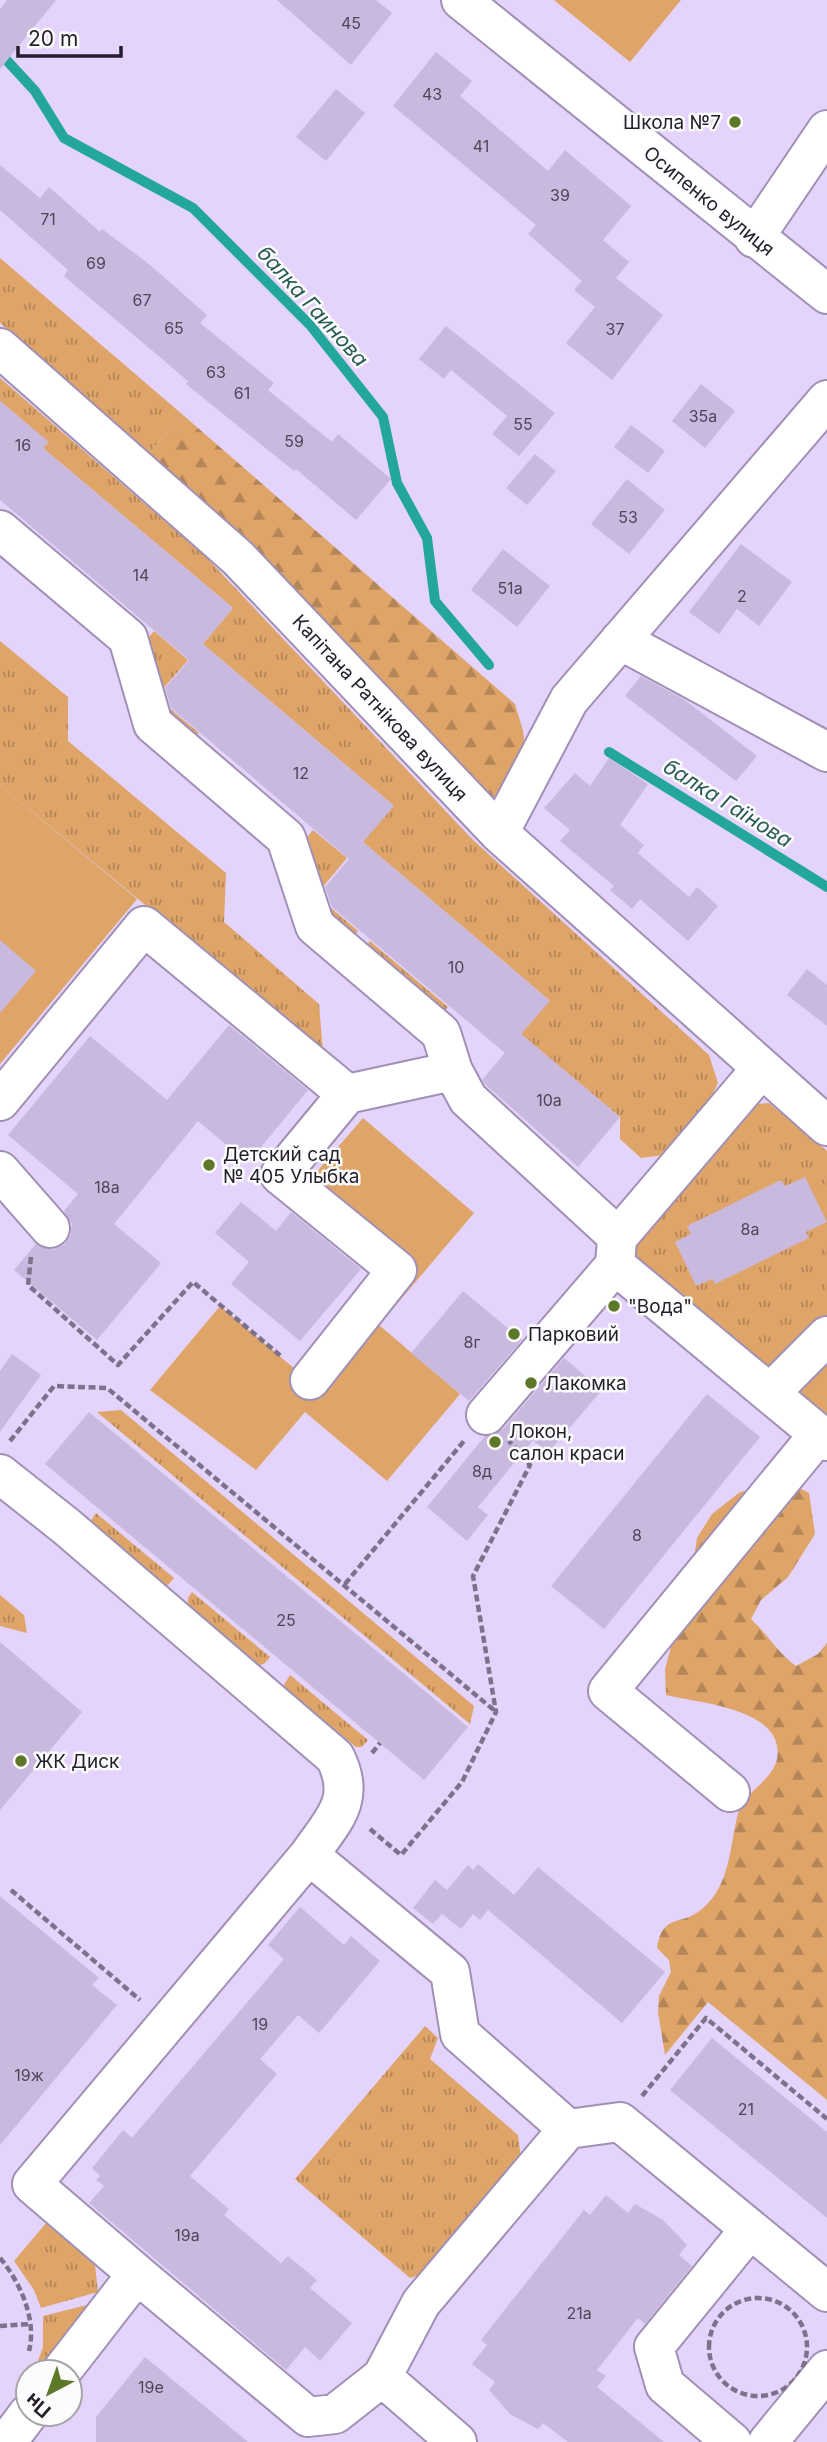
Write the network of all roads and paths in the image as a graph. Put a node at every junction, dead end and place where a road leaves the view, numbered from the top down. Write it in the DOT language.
graph roads {
  1 [pos="461,0"];
  2 [pos="827,130"];
  3 [pos="754,238"];
  4 [pos="827,294"];
  5 [pos="0,348"];
  6 [pos="827,400"];
  7 [pos="0,530"];
  8 [pos="620,640"];
  9 [pos="827,752"];
  10 [pos="499,834"];
  11 [pos="760,1070"];
  12 [pos="453,1071"];
  13 [pos="347,1094"];
  14 [pos="0,1101"];
  15 [pos="827,1126"];
  16 [pos="0,1171"];
  17 [pos="43,1219"];
  18 [pos="616,1251"];
  19 [pos="827,1336"];
  20 [pos="310,1380"];
  21 [pos="770,1393"];
  22 [pos="486,1415"];
  23 [pos="823,1437"];
  24 [pos="4,1459"];
  25 [pos="345,1584"];
  26 [pos="496,1712"];
  27 [pos="730,1792"];
  28 [pos="343,1805"];
  29 [pos="309,1855"];
  30 [pos="10,1890"];
  31 [pos="167,2023"];
  32 [pos="827,2119"];
  33 [pos="620,2122"];
  34 [pos="568,2129"];
  35 [pos="750,2229"];
  36 [pos="0,2258"];
  37 [pos="137,2274"];
  38 [pos="827,2292"];
  39 [pos="719,2315"];
  40 [pos="30,2324"];
  41 [pos="0,2326"];
  42 [pos="27,2357"];
  43 [pos="72,2358"];
  44 [pos="827,2370"];
  45 [pos="382,2377"];
  46 [pos="457,2442"];
  47 [pos="732,2442"];
  48 [pos="768,2442"];
  1 -- 3 [label="street, Осипенко вулиця"];
  2 -- 3 [label="street"];
  3 -- 4 [label="street, Осипенко вулиця"];
  5 -- 10 [label="street, Капітана Ратнікова вулиця"];
  6 -- 8 [label="street"];
  7 -- 12 [label="street"];
  8 -- 9 [label="street"];
  8 -- 10 [label="street"];
  10 -- 11 [label="street, Капітана Ратнікова вулиця"];
  11 -- 15 [label="street, Капітана Ратнікова вулиця"];
  11 -- 18 [label="street"];
  12 -- 13 [label="street"];
  12 -- 18 [label="street"];
  13 -- 14 [label="street"];
  13 -- 20 [label="street"];
  16 -- 17 [label="street"];
  17 -- 20 [label="path"];
  18 -- 21 [label="street"];
  18 -- 22 [label="street"];
  19 -- 21 [label="street"];
  21 -- 23 [label="street"];
  22 -- 25 [label="path"];
  22 -- 26 [label="path"];
  23 -- 27 [label="street"];
  24 -- 25 [label="path"];
  24 -- 28 [label="street"];
  25 -- 26 [label="path"];
  26 -- 28 [label="path"];
  28 -- 29 [label="street"];
  29 -- 31 [label="street"];
  29 -- 34 [label="street"];
  30 -- 31 [label="path"];
  31 -- 37 [label="street"];
  32 -- 33 [label="path"];
  33 -- 34 [label="street"];
  33 -- 35 [label="street"];
  34 -- 45 [label="street"];
  35 -- 38 [label="street"];
  35 -- 47 [label="street"];
  36 -- 40 [label="path"];
  37 -- 43 [label="street"];
  37 -- 45 [label="street"];
  39 -- 39 [label="path"];
  40 -- 41 [label="path"];
  40 -- 42 [label="path"];
  44 -- 48 [label="street"];
  45 -- 46 [label="street"];
}
